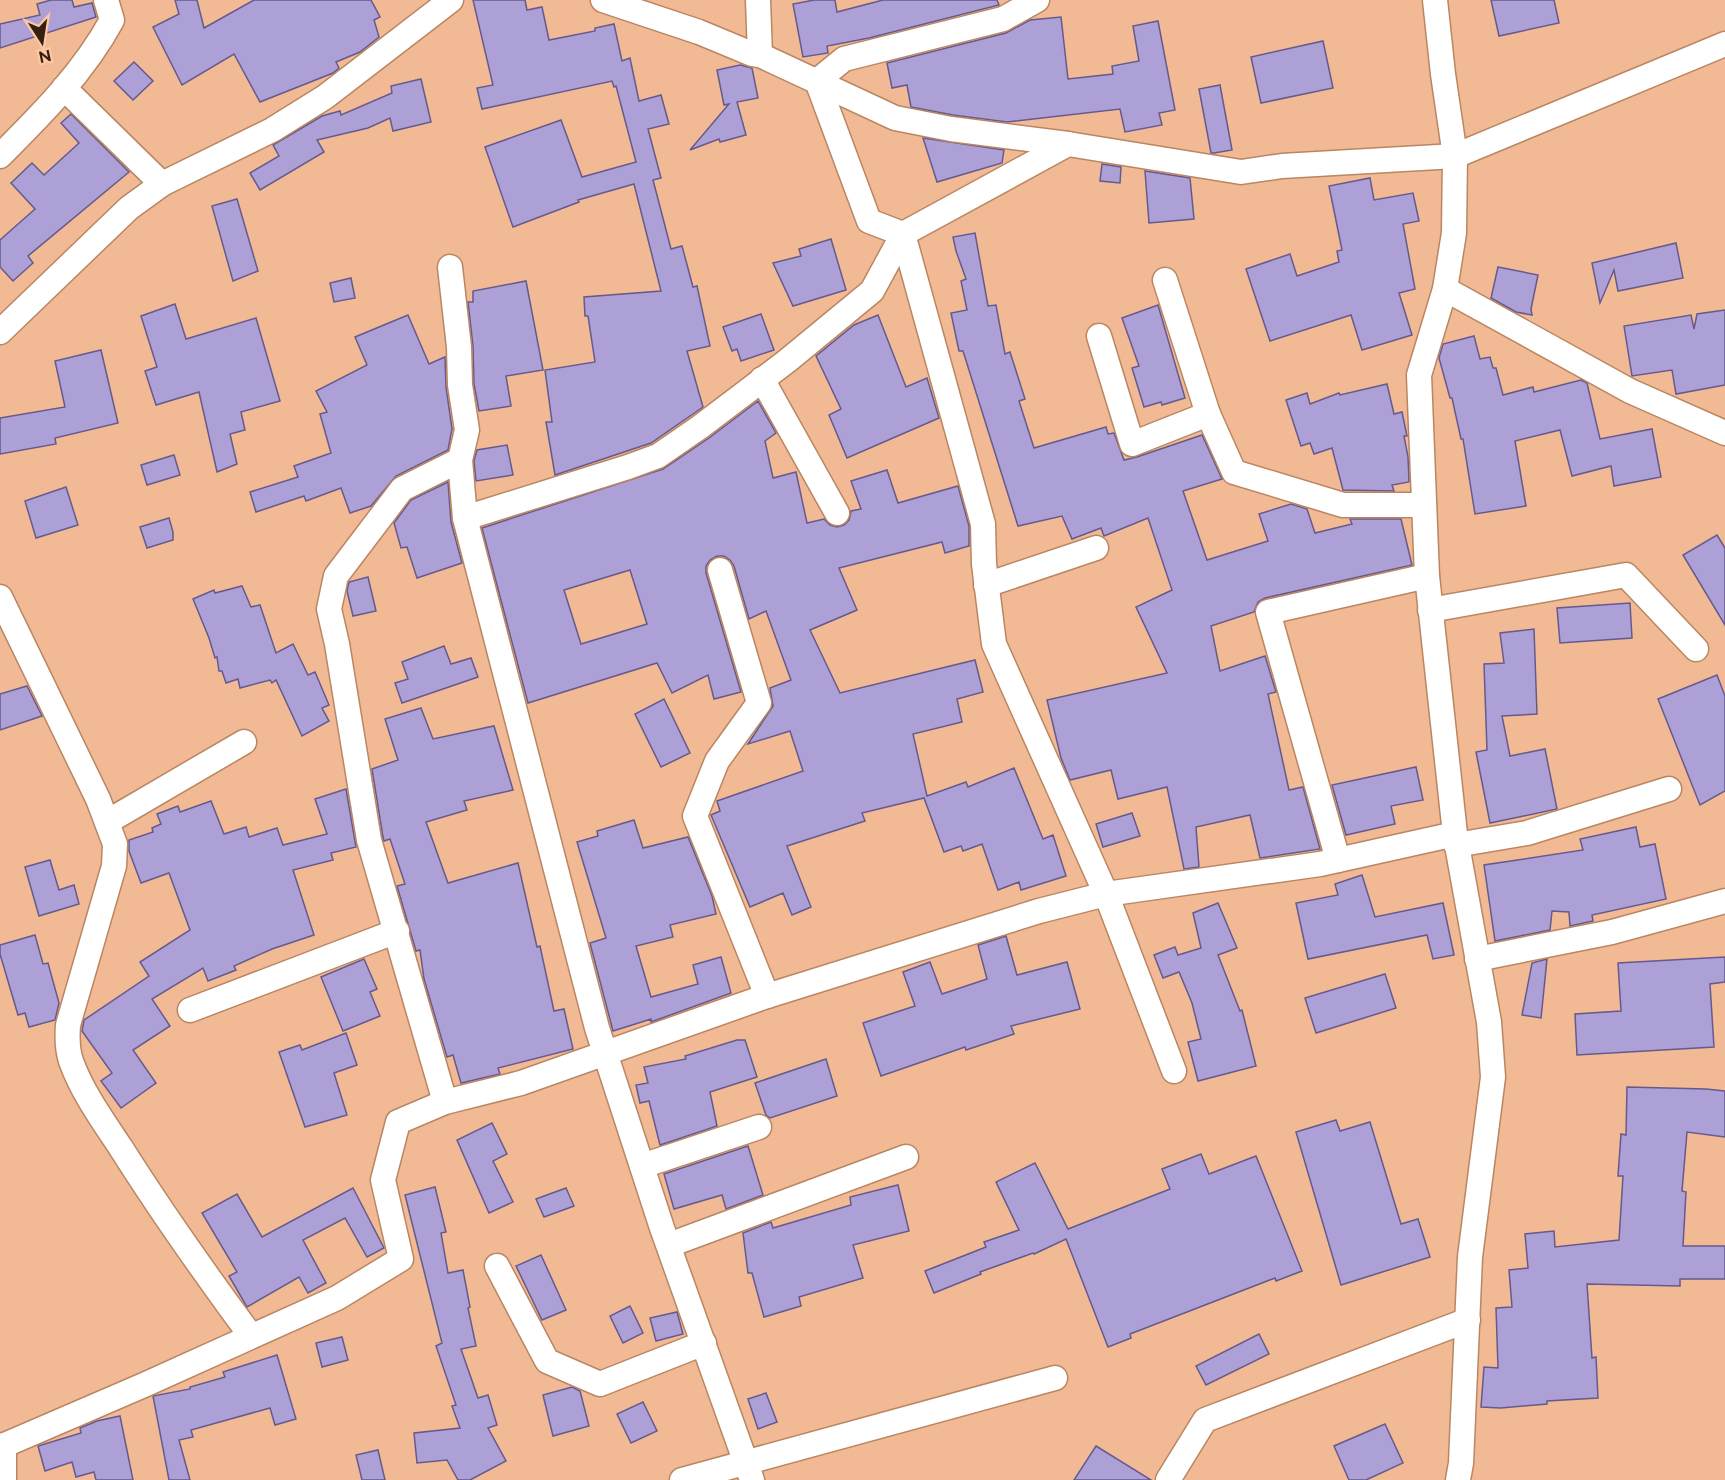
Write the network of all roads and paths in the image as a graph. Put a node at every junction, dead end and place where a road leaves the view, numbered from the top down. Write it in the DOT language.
graph roads {
  1 [pos="106,0"];
  2 [pos="452,0"];
  3 [pos="603,0"];
  4 [pos="758,0"];
  5 [pos="1037,0"];
  6 [pos="1435,0"];
  7 [pos="1725,44"];
  8 [pos="760,55"];
  9 [pos="817,81"];
  10 [pos="64,88"];
  11 [pos="1068,144"];
  12 [pos="0,156"];
  13 [pos="1455,156"];
  14 [pos="162,184"];
  15 [pos="903,234"];
  16 [pos="450,267"];
  17 [pos="1165,280"];
  18 [pos="1445,289"];
  19 [pos="0,332"];
  20 [pos="1099,336"];
  21 [pos="762,379"];
  22 [pos="1208,414"];
  23 [pos="1725,433"];
  24 [pos="460,460"];
  25 [pos="1424,505"];
  26 [pos="837,513"];
  27 [pos="465,518"];
  28 [pos="1096,548"];
  29 [pos="720,570"];
  30 [pos="1427,576"];
  31 [pos="986,585"];
  32 [pos="0,597"];
  33 [pos="1430,610"];
  34 [pos="1696,649"];
  35 [pos="243,742"];
  36 [pos="1669,789"];
  37 [pos="107,822"];
  38 [pos="1455,839"];
  39 [pos="1338,860"];
  40 [pos="1106,894"];
  41 [pos="1725,901"];
  42 [pos="396,931"];
  43 [pos="1477,959"];
  44 [pos="768,996"];
  45 [pos="190,1010"];
  46 [pos="605,1052"];
  47 [pos="1174,1071"];
  48 [pos="445,1102"];
  49 [pos="759,1126"];
  50 [pos="906,1157"];
  51 [pos="642,1166"];
  52 [pos="669,1245"];
  53 [pos="497,1266"];
  54 [pos="1468,1320"];
  55 [pos="251,1336"];
  56 [pos="704,1342"];
  57 [pos="1055,1378"];
  58 [pos="2,1446"];
  59 [pos="749,1471"];
  60 [pos="4,1480"];
  61 [pos="682,1480"];
  62 [pos="1168,1480"];
  63 [pos="1458,1480"];
  1 -- 10 [label="street"];
  2 -- 14 [label="street"];
  3 -- 8 [label="street"];
  4 -- 8 [label="street"];
  5 -- 9 [label="street"];
  6 -- 13 [label="street"];
  7 -- 13 [label="street"];
  8 -- 9 [label="street"];
  9 -- 11 [label="street"];
  9 -- 15 [label="street"];
  10 -- 12 [label="street"];
  10 -- 14 [label="street"];
  11 -- 13 [label="street"];
  11 -- 15 [label="street"];
  13 -- 18 [label="street"];
  14 -- 19 [label="street"];
  15 -- 21 [label="street"];
  15 -- 31 [label="street"];
  16 -- 24 [label="street"];
  17 -- 22 [label="street"];
  18 -- 23 [label="street"];
  18 -- 25 [label="street"];
  20 -- 22 [label="street"];
  21 -- 26 [label="street"];
  21 -- 27 [label="street"];
  22 -- 25 [label="street"];
  24 -- 27 [label="street"];
  24 -- 42 [label="street"];
  25 -- 30 [label="street"];
  27 -- 46 [label="street"];
  28 -- 31 [label="street"];
  29 -- 44 [label="street"];
  30 -- 33 [label="street"];
  30 -- 39 [label="street"];
  31 -- 40 [label="street"];
  32 -- 37 [label="street"];
  33 -- 34 [label="street"];
  33 -- 38 [label="street"];
  35 -- 37 [label="street"];
  36 -- 38 [label="street"];
  37 -- 55 [label="street"];
  38 -- 39 [label="street"];
  38 -- 43 [label="street"];
  39 -- 40 [label="street"];
  40 -- 44 [label="street"];
  40 -- 47 [label="street"];
  41 -- 43 [label="street"];
  42 -- 45 [label="street"];
  42 -- 48 [label="street"];
  43 -- 54 [label="street"];
  44 -- 46 [label="street"];
  46 -- 48 [label="street"];
  46 -- 51 [label="street"];
  48 -- 55 [label="street"];
  49 -- 51 [label="street"];
  50 -- 52 [label="street"];
  51 -- 52 [label="street"];
  52 -- 56 [label="street"];
  53 -- 56 [label="street"];
  54 -- 62 [label="street"];
  54 -- 63 [label="street"];
  55 -- 58 [label="street"];
  56 -- 59 [label="street"];
  57 -- 59 [label="street"];
  58 -- 60 [label="street"];
  59 -- 61 [label="street"];
}
